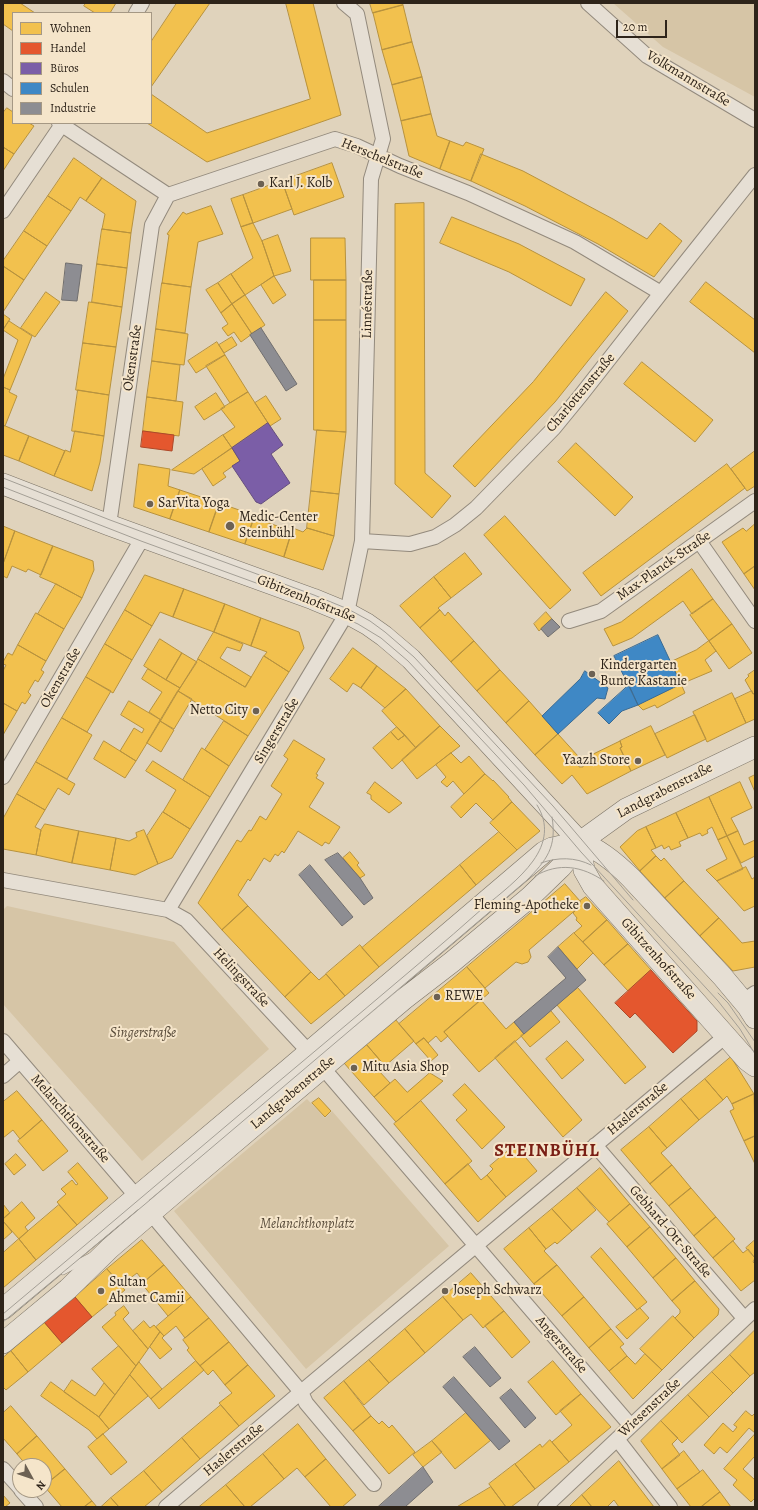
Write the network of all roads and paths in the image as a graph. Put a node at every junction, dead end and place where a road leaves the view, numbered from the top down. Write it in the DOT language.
graph roads {
  1 [pos="142,3"];
  2 [pos="344,3"];
  3 [pos="588,3"];
  4 [pos="137,12"];
  5 [pos="3,81"];
  6 [pos="12,88"];
  7 [pos="755,120"];
  8 [pos="61,124"];
  9 [pos="378,156"];
  10 [pos="755,175"];
  11 [pos="168,195"];
  12 [pos="3,210"];
  13 [pos="661,293"];
  14 [pos="3,484"];
  15 [pos="755,501"];
  16 [pos="109,525"];
  17 [pos="143,537"];
  18 [pos="362,540"];
  19 [pos="699,542"];
  20 [pos="347,613"];
  21 [pos="569,621"];
  22 [pos="755,621"];
  23 [pos="755,747"];
  24 [pos="3,777"];
  25 [pos="580,842"];
  26 [pos="3,880"];
  27 [pos="168,910"];
  28 [pos="749,997"];
  29 [pos="755,1018"];
  30 [pos="727,1035"];
  31 [pos="3,1041"];
  32 [pos="309,1052"];
  33 [pos="20,1061"];
  34 [pos="755,1066"];
  35 [pos="323,1068"];
  36 [pos="3,1076"];
  37 [pos="595,1146"];
  38 [pos="138,1197"];
  39 [pos="151,1213"];
  40 [pos="477,1246"];
  41 [pos="110,1248"];
  42 [pos="58,1274"];
  43 [pos="3,1308"];
  44 [pos="750,1313"];
  45 [pos="3,1343"];
  46 [pos="301,1392"];
  47 [pos="631,1426"];
  48 [pos="617,1439"];
  49 [pos="3,1469"];
  50 [pos="12,1479"];
  51 [pos="374,1484"];
  52 [pos="28,1498"];
  53 [pos="36,1507"];
  54 [pos="166,1507"];
  55 [pos="545,1507"];
  56 [pos="670,1507"];
  1 -- 4 [label="street"];
  2 -- 9 [label="street, Linnéstraße"];
  3 -- 7 [label="street, Volkmannstraße"];
  5 -- 6 [label="street"];
  8 -- 11 [label="street"];
  8 -- 12 [label="street"];
  9 -- 11 [label="street, Herschelstraße"];
  9 -- 13 [label="street, Herschelstraße"];
  9 -- 18 [label="street, Linnéstraße"];
  10 -- 13 [label="street, Charlottenstraße"];
  11 -- 16 [label="street, Okenstraße"];
  13 -- 18 [label="street, Charlottenstraße"];
  14 -- 16 [label="main road, Gibitzenhofstraße"];
  15 -- 19 [label="street, Max-Planck-Straße"];
  16 -- 17 [label="main road, Gibitzenhofstraße"];
  17 -- 20 [label="main road, Gibitzenhofstraße"];
  17 -- 24 [label="street, Okenstraße"];
  18 -- 20 [label="street, Linnéstraße"];
  19 -- 21 [label="street, Max-Planck-Straße"];
  19 -- 22 [label="street"];
  20 -- 25 [label="main road, Gibitzenhofstraße"];
  20 -- 27 [label="street, Singerstraße"];
  23 -- 25 [label="main road, Landgrabenstraße"];
  25 -- 28 [label="main road, Gibitzenhofstraße"];
  25 -- 30 [label="main road, Gibitzenhofstraße"];
  25 -- 32 [label="main road, Landgrabenstraße"];
  25 -- 35 [label="main road, Landgrabenstraße"];
  26 -- 27 [label="street"];
  27 -- 32 [label="street, Helingstraße"];
  28 -- 29 [label="main road, Gibitzenhofstraße"];
  30 -- 34 [label="main road, Gibitzenhofstraße"];
  30 -- 37 [label="street, Haslerstraße"];
  31 -- 33 [label="street, Melanchthonstraße"];
  32 -- 38 [label="main road, Landgrabenstraße"];
  33 -- 36 [label="street"];
  33 -- 38 [label="street, Melanchthonstraße"];
  35 -- 39 [label="main road, Landgrabenstraße"];
  35 -- 40 [label="street"];
  37 -- 40 [label="street, Haslerstraße"];
  37 -- 44 [label="street, Gebhard-Ott-Straße"];
  38 -- 39 [label="street"];
  38 -- 43 [label="main road, Landgrabenstraße"];
  39 -- 41 [label="main road, Landgrabenstraße"];
  39 -- 46 [label="street"];
  40 -- 46 [label="street"];
  40 -- 47 [label="street, Angerstraße"];
  41 -- 42 [label="lane"];
  41 -- 45 [label="main road, Landgrabenstraße"];
  44 -- 47 [label="street, Wiesenstraße"];
  46 -- 51 [label="street"];
  46 -- 54 [label="street, Haslerstraße"];
  47 -- 48 [label="street, Wiesenstraße"];
  48 -- 55 [label="street, Wiesenstraße"];
  48 -- 56 [label="street"];
  49 -- 50 [label="street"];
  52 -- 53 [label="street"];
}
